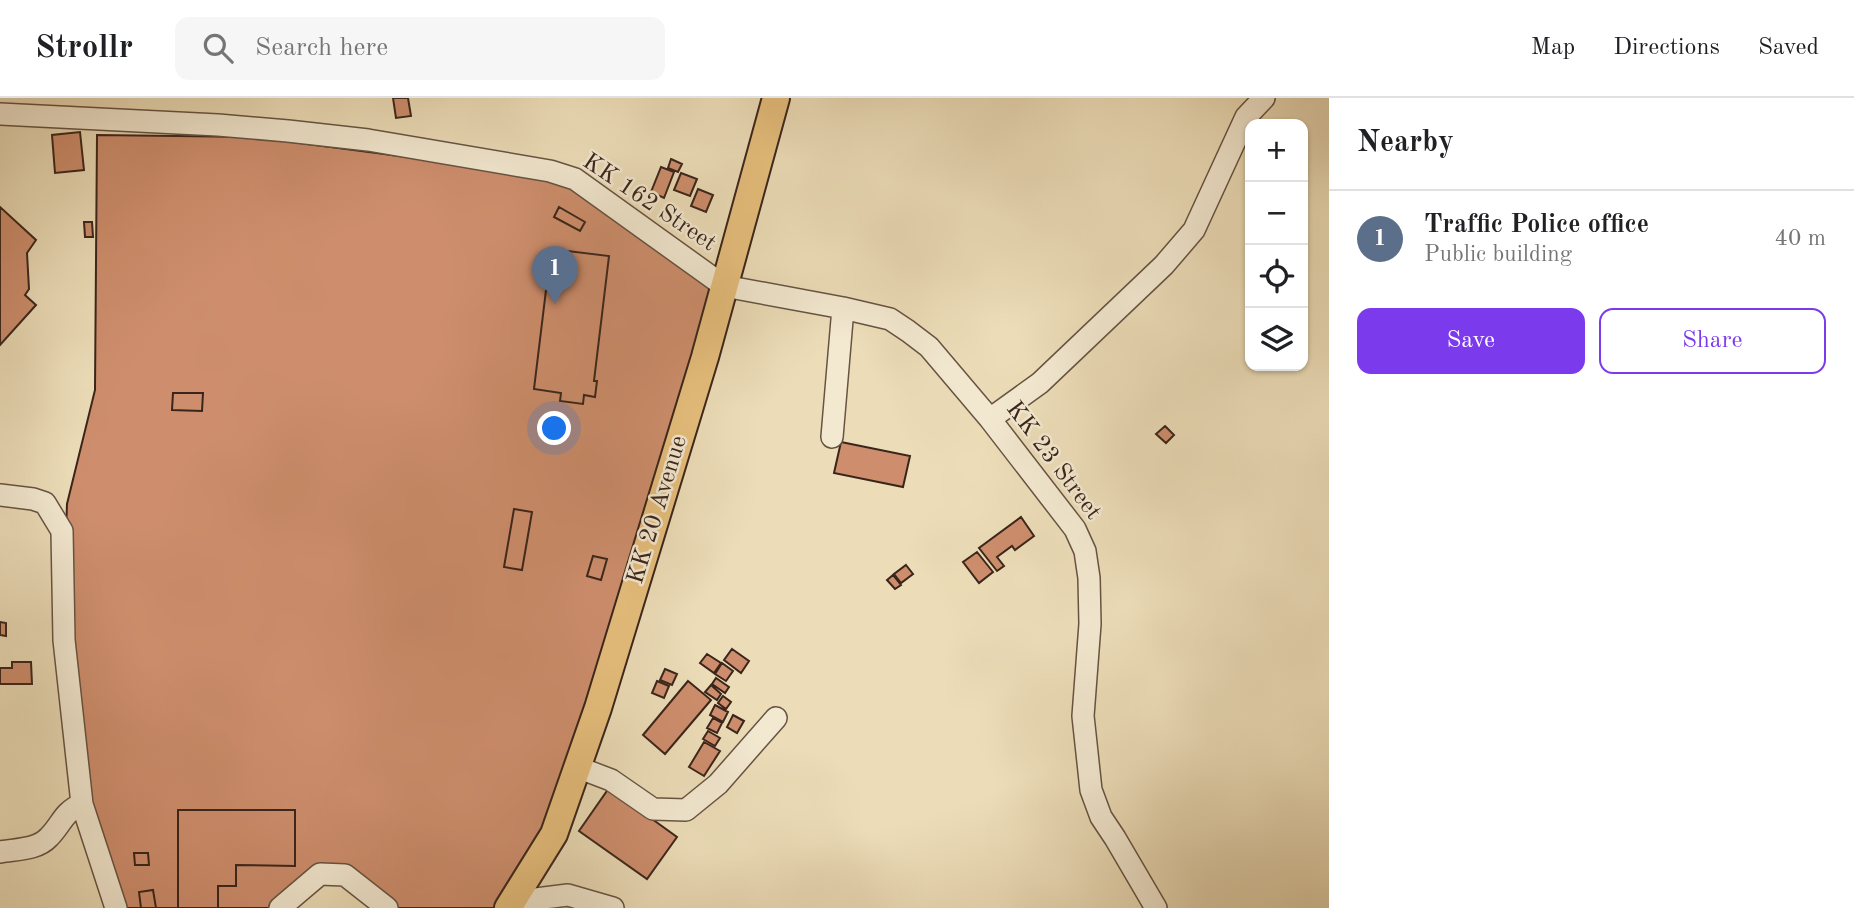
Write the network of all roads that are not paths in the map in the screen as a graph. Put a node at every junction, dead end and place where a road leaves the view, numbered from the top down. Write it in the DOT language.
graph roads {
  1 [pos="776,98"];
  2 [pos="1264,98"];
  3 [pos="0,114"];
  4 [pos="724,286"];
  5 [pos="843,308"];
  6 [pos="990,419"];
  7 [pos="832,437"];
  8 [pos="0,495"];
  9 [pos="776,718"];
  10 [pos="577,767"];
  11 [pos="82,804"];
  12 [pos="0,852"];
  13 [pos="510,905"];
  14 [pos="116,908"];
  15 [pos="280,908"];
  16 [pos="387,908"];
  17 [pos="613,908"];
  18 [pos="1156,908"];
  1 -- 4 [label="main road, KK 20 Avenue"];
  2 -- 6 [label="street"];
  3 -- 4 [label="street, KK 162 Street"];
  4 -- 5 [label="street, KK 23 Street"];
  4 -- 10 [label="main road, KK 20 Avenue"];
  5 -- 6 [label="street, KK 23 Street"];
  5 -- 7 [label="street"];
  6 -- 18 [label="street, KK 23 Street"];
  8 -- 11 [label="street"];
  9 -- 10 [label="street"];
  10 -- 13 [label="main road, KK 20 Avenue"];
  11 -- 12 [label="street"];
  11 -- 14 [label="street"];
  13 -- 17 [label="street"];
  15 -- 16 [label="street"];
}
